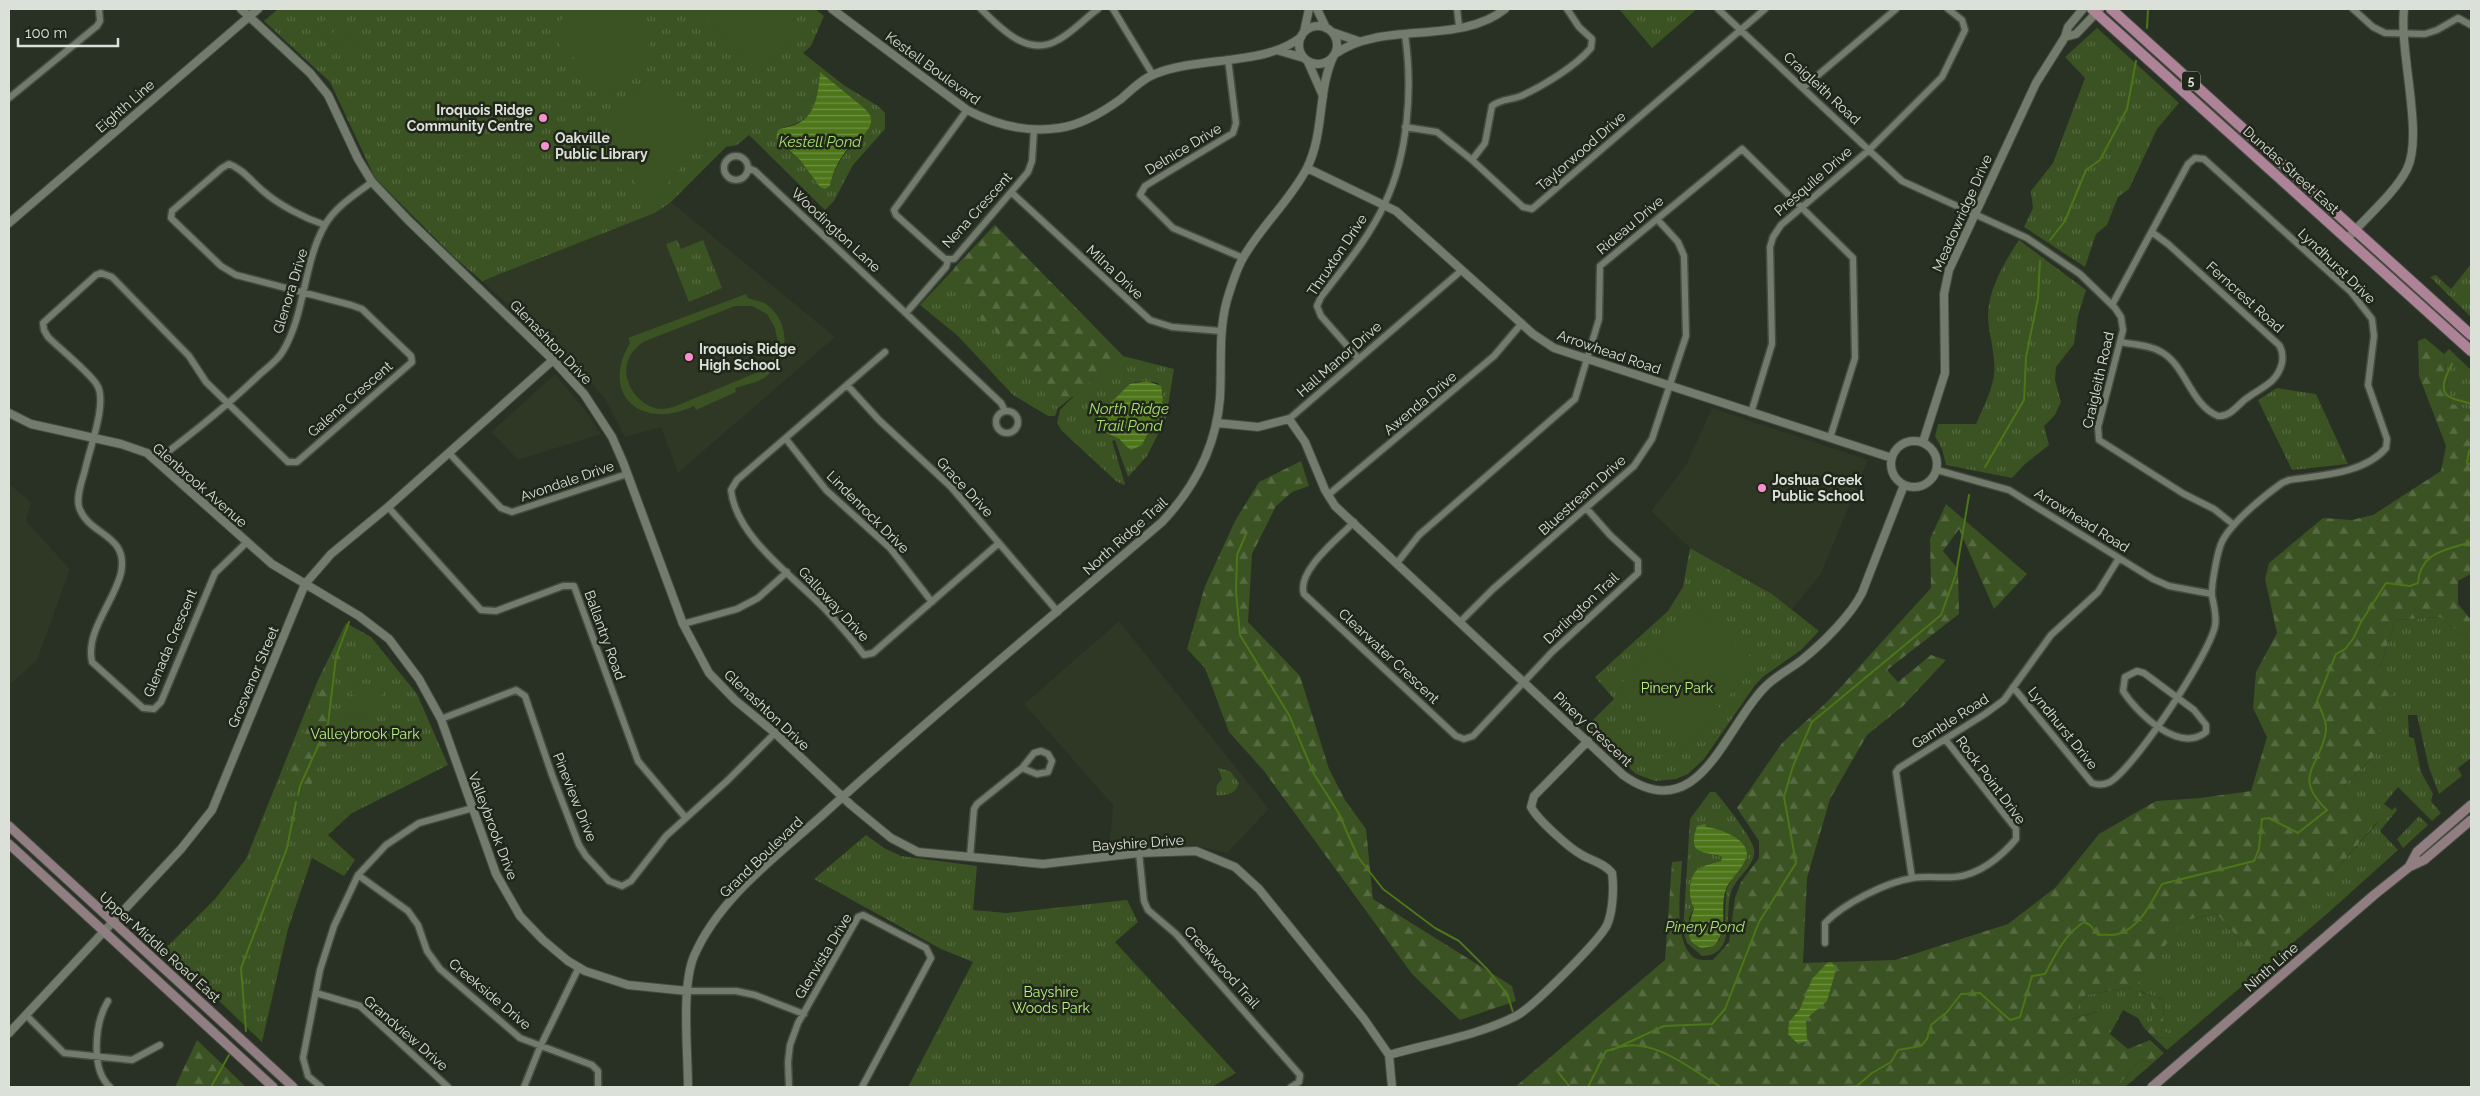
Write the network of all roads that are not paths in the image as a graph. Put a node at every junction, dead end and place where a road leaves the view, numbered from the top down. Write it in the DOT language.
graph roads {
  1 [pos="99,9"];
  2 [pos="241,9"];
  3 [pos="258,9"];
  4 [pos="981,9"];
  5 [pos="1098,9"];
  6 [pos="1114,9"];
  7 [pos="1309,9"];
  8 [pos="1317,9"];
  9 [pos="1457,9"];
  10 [pos="1505,9"];
  11 [pos="1567,9"];
  12 [pos="1718,9"];
  13 [pos="1765,9"];
  14 [pos="1896,9"];
  15 [pos="1948,9"];
  16 [pos="2083,9"];
  17 [pos="2111,9"];
  18 [pos="2353,9"];
  19 [pos="2404,9"];
  20 [pos="835,10"];
  21 [pos="2096,10"];
  22 [pos="250,16"];
  23 [pos="2471,25"];
  24 [pos="1459,26"];
  25 [pos="1329,30"];
  26 [pos="1740,30"];
  27 [pos="1302,34"];
  28 [pos="2403,34"];
  29 [pos="1405,35"];
  30 [pos="2065,37"];
  31 [pos="1358,41"];
  32 [pos="1280,51"];
  33 [pos="1334,54"];
  34 [pos="1228,59"];
  35 [pos="1306,60"];
  36 [pos="1154,74"];
  37 [pos="1804,87"];
  38 [pos="1323,96"];
  39 [pos="9,98"];
  40 [pos="967,110"];
  41 [pos="1405,126"];
  42 [pos="1034,130"];
  43 [pos="1869,150"];
  44 [pos="1472,160"];
  45 [pos="748,168"];
  46 [pos="1307,168"];
  47 [pos="372,182"];
  48 [pos="1011,192"];
  49 [pos="1385,205"];
  50 [pos="1802,207"];
  51 [pos="1974,214"];
  52 [pos="1657,219"];
  53 [pos="9,223"];
  54 [pos="325,224"];
  55 [pos="2356,229"];
  56 [pos="2153,233"];
  57 [pos="2347,239"];
  58 [pos="1243,258"];
  59 [pos="948,260"];
  60 [pos="1462,270"];
  61 [pos="305,293"];
  62 [pos="2112,304"];
  63 [pos="906,312"];
  64 [pos="1522,324"];
  65 [pos="1221,331"];
  66 [pos="2471,335"];
  67 [pos="2121,342"];
  68 [pos="2471,351"];
  69 [pos="885,352"];
  70 [pos="1358,358"];
  71 [pos="553,360"];
  72 [pos="1588,360"];
  73 [pos="848,386"];
  74 [pos="1670,386"];
  75 [pos="229,405"];
  76 [pos="1005,411"];
  77 [pos="1751,412"];
  78 [pos="9,413"];
  79 [pos="1289,419"];
  80 [pos="1217,422"];
  81 [pos="93,438"];
  82 [pos="1830,438"];
  83 [pos="786,439"];
  84 [pos="1923,442"];
  85 [pos="450,453"];
  86 [pos="1892,458"];
  87 [pos="157,460"];
  88 [pos="1937,470"];
  89 [pos="627,474"];
  90 [pos="1904,485"];
  91 [pos="1328,495"];
  92 [pos="388,508"];
  93 [pos="1587,509"];
  94 [pos="1354,522"];
  95 [pos="2234,525"];
  96 [pos="247,542"];
  97 [pos="999,543"];
  98 [pos="2119,558"];
  99 [pos="1397,563"];
  100 [pos="787,572"];
  101 [pos="305,584"];
  102 [pos="2212,594"];
  103 [pos="932,602"];
  104 [pos="1058,612"];
  105 [pos="1460,622"];
  106 [pos="683,624"];
  107 [pos="1523,681"];
  108 [pos="2014,687"];
  109 [pos="2178,697"];
  110 [pos="441,719"];
  111 [pos="2157,726"];
  112 [pos="775,733"];
  113 [pos="1946,739"];
  114 [pos="1588,741"];
  115 [pos="1022,768"];
  116 [pos="843,797"];
  117 [pos="2471,805"];
  118 [pos="473,808"];
  119 [pos="685,817"];
  120 [pos="2471,820"];
  121 [pos="9,826"];
  122 [pos="9,844"];
  123 [pos="1139,853"];
  124 [pos="970,857"];
  125 [pos="2409,867"];
  126 [pos="358,875"];
  127 [pos="1912,878"];
  128 [pos="112,923"];
  129 [pos="104,931"];
  130 [pos="1825,943"];
  131 [pos="578,967"];
  132 [pos="687,991"];
  133 [pos="316,993"];
  134 [pos="108,1002"];
  135 [pos="804,1014"];
  136 [pos="26,1015"];
  137 [pos="9,1033"];
  138 [pos="160,1045"];
  139 [pos="540,1047"];
  140 [pos="1389,1055"];
  141 [pos="96,1057"];
  142 [pos="110,1087"];
  143 [pos="273,1087"];
  144 [pos="293,1087"];
  145 [pos="321,1087"];
  146 [pos="448,1087"];
  147 [pos="524,1087"];
  148 [pos="598,1087"];
  149 [pos="688,1087"];
  150 [pos="789,1087"];
  151 [pos="862,1087"];
  152 [pos="1291,1087"];
  153 [pos="1392,1087"];
  154 [pos="2152,1087"];
  1 -- 39 [label="street"];
  2 -- 22 [label="street, Glenashton Drive"];
  3 -- 22 [label="street, Eighth Line"];
  4 -- 5 [label="street"];
  6 -- 36 [label="street"];
  7 -- 27 [label="street"];
  8 -- 25 [label="street"];
  9 -- 24 [label="street"];
  10 -- 24 [label="street"];
  11 -- 44 [label="street"];
  12 -- 26 [label="street, Craigleith Road"];
  13 -- 26 [label="street, Taylorwood Drive"];
  14 -- 37 [label="street"];
  15 -- 43 [label="street, Presquile Drive"];
  16 -- 30 [label="street, Meadowridge Drive"];
  17 -- 55 [label="main road, Dundas Street East / 5"];
  18 -- 28 [label="street"];
  19 -- 28 [label="street"];
  20 -- 40 [label="street, Kestell Boulevard"];
  21 -- 30 [label="street, Meadowridge Drive"];
  21 -- 57 [label="main road, Dundas Street East / 5"];
  22 -- 47 [label="street, Glenashton Drive"];
  22 -- 53 [label="street, Eighth Line"];
  23 -- 28 [label="street"];
  24 -- 29 [label="street"];
  25 -- 27 [label="street"];
  25 -- 31 [label="street"];
  25 -- 33 [label="street"];
  26 -- 37 [label="street, Craigleith Road"];
  26 -- 44 [label="street, Taylorwood Drive"];
  27 -- 32 [label="street, Kestell Boulevard"];
  27 -- 35 [label="street"];
  28 -- 55 [label="street"];
  29 -- 31 [label="street"];
  29 -- 41 [label="street, Thruxton Drive"];
  30 -- 51 [label="street, Meadowridge Drive"];
  31 -- 33 [label="street"];
  32 -- 34 [label="street, Kestell Boulevard"];
  32 -- 35 [label="street, Kestell Boulevard"];
  33 -- 35 [label="street"];
  33 -- 38 [label="street, North Ridge Trail"];
  34 -- 36 [label="street, Kestell Boulevard"];
  34 -- 58 [label="street, Delnice Drive"];
  35 -- 38 [label="street"];
  36 -- 42 [label="street, Kestell Boulevard"];
  37 -- 43 [label="street, Craigleith Road"];
  38 -- 46 [label="street, North Ridge Trail"];
  40 -- 42 [label="street, Kestell Boulevard"];
  40 -- 59 [label="street, Nena Crescent"];
  41 -- 44 [label="street, Taylorwood Drive"];
  41 -- 49 [label="street, Thruxton Drive"];
  42 -- 48 [label="street, Nena Crescent"];
  43 -- 50 [label="street, Presquile Drive"];
  43 -- 51 [label="street, Craigleith Road"];
  45 -- 63 [label="street, Woodington Lane"];
  46 -- 49 [label="street, Arrowhead Road"];
  46 -- 58 [label="street, North Ridge Trail"];
  47 -- 54 [label="street, Glenora Drive"];
  47 -- 71 [label="street, Glenashton Drive"];
  48 -- 59 [label="street, Nena Crescent"];
  48 -- 65 [label="street, Milna Drive"];
  49 -- 60 [label="street, Arrowhead Road"];
  49 -- 70 [label="street, Thruxton Drive"];
  50 -- 52 [label="street, Rideau Drive"];
  50 -- 77 [label="street, Presquile Drive"];
  50 -- 82 [label="street"];
  51 -- 62 [label="street, Craigleith Road"];
  51 -- 84 [label="street, Meadowridge Drive"];
  52 -- 72 [label="street, Rideau Drive"];
  52 -- 74 [label="street, Bluestream Drive"];
  54 -- 61 [label="street, Glenora Drive"];
  54 -- 61 [label="street"];
  55 -- 57 [label="street"];
  55 -- 66 [label="main road, Dundas Street East / 5"];
  56 -- 62 [label="street, Lyndhurst Drive"];
  56 -- 67 [label="street, Ferncrest Road"];
  56 -- 95 [label="street, Lyndhurst Drive"];
  57 -- 68 [label="main road, Dundas Street East / 5"];
  58 -- 65 [label="street, North Ridge Trail"];
  59 -- 63 [label="street"];
  60 -- 64 [label="street, Arrowhead Road"];
  60 -- 70 [label="street, Hall Manor Drive"];
  61 -- 75 [label="street, Glenora Drive"];
  61 -- 75 [label="street, Galena Crescent"];
  62 -- 67 [label="street, Craigleith Road"];
  63 -- 76 [label="street, Woodington Lane"];
  64 -- 72 [label="street, Arrowhead Road"];
  64 -- 91 [label="street, Awenda Drive"];
  65 -- 80 [label="street, North Ridge Trail"];
  67 -- 95 [label="street, Craigleith Road"];
  69 -- 73 [label="street"];
  70 -- 79 [label="street, Hall Manor Drive"];
  71 -- 85 [label="street, Grosvenor Street"];
  71 -- 89 [label="street, Glenashton Drive"];
  72 -- 74 [label="street, Arrowhead Road"];
  72 -- 99 [label="street, Rideau Drive"];
  73 -- 83 [label="street"];
  73 -- 97 [label="street, Grace Drive"];
  74 -- 77 [label="street, Arrowhead Road"];
  74 -- 93 [label="street, Bluestream Drive"];
  75 -- 81 [label="street"];
  75 -- 87 [label="street, Glenora Drive"];
  77 -- 82 [label="street, Arrowhead Road"];
  78 -- 81 [label="street, Glenbrook Avenue"];
  79 -- 80 [label="street, Hall Manor Drive"];
  79 -- 91 [label="street, Pinery Crescent"];
  80 -- 104 [label="street, North Ridge Trail"];
  81 -- 87 [label="street, Glenbrook Avenue"];
  81 -- 96 [label="street, Glenada Crescent"];
  82 -- 86 [label="street, Arrowhead Road"];
  83 -- 100 [label="street, Galloway Drive"];
  83 -- 103 [label="street, Lindenrock Drive"];
  84 -- 86 [label="street"];
  84 -- 88 [label="street"];
  85 -- 89 [label="street, Avondale Drive"];
  85 -- 92 [label="street, Grosvenor Street"];
  86 -- 90 [label="street"];
  87 -- 96 [label="street, Glenbrook Avenue"];
  88 -- 90 [label="street"];
  88 -- 98 [label="street, Arrowhead Road"];
  89 -- 106 [label="street, Glenashton Drive"];
  90 -- 114 [label="street, Pinery Crescent"];
  91 -- 94 [label="street, Pinery Crescent"];
  92 -- 101 [label="street, Grosvenor Street"];
  92 -- 119 [label="street, Ballantry Road"];
  93 -- 105 [label="street, Bluestream Drive"];
  93 -- 107 [label="street, Darlington Trail"];
  94 -- 99 [label="street, Pinery Crescent"];
  94 -- 107 [label="street, Clearwater Crescent"];
  95 -- 102 [label="street, Lyndhurst Drive"];
  96 -- 101 [label="street, Glenbrook Avenue"];
  97 -- 103 [label="street, Galloway Drive"];
  97 -- 104 [label="street, Grace Drive"];
  98 -- 102 [label="street, Arrowhead Road"];
  98 -- 108 [label="street, Gamble Road"];
  99 -- 105 [label="street, Pinery Crescent"];
  100 -- 103 [label="street, Galloway Drive"];
  100 -- 106 [label="street"];
  101 -- 110 [label="street, Valleybrook Drive"];
  101 -- 128 [label="street, Grosvenor Street"];
  102 -- 109 [label="street, Lyndhurst Drive"];
  104 -- 116 [label="street, North Ridge Trail"];
  105 -- 107 [label="street, Pinery Crescent"];
  106 -- 112 [label="street, Glenashton Drive"];
  107 -- 114 [label="street, Pinery Crescent"];
  108 -- 111 [label="street, Lyndhurst Drive"];
  108 -- 113 [label="street, Gamble Road"];
  109 -- 111 [label="street, Lyndhurst Drive"];
  109 -- 111 [label="street"];
  109 -- 111 [label="street"];
  110 -- 118 [label="street, Valleybrook Drive"];
  110 -- 119 [label="street, Pineview Drive"];
  112 -- 116 [label="street, Glenashton Drive"];
  112 -- 119 [label="street, Pineview Drive"];
  113 -- 127 [label="street, Gamble Road"];
  113 -- 127 [label="street, Rock Point Drive"];
  114 -- 140 [label="street"];
  115 -- 115 [label="street"];
  115 -- 124 [label="street"];
  116 -- 124 [label="street, Bayshire Drive"];
  116 -- 132 [label="street, Grand Boulevard"];
  117 -- 125 [label="main road, Ninth Line"];
  118 -- 126 [label="street"];
  118 -- 131 [label="street, Valleybrook Drive"];
  120 -- 125 [label="main road, Ninth Line"];
  121 -- 128 [label="main road, Upper Middle Road East"];
  122 -- 129 [label="main road, Upper Middle Road East"];
  123 -- 124 [label="street, Bayshire Drive"];
  123 -- 140 [label="street, Bayshire Drive"];
  123 -- 152 [label="street, Creekwood Trail"];
  125 -- 154 [label="main road, Ninth Line"];
  126 -- 133 [label="street"];
  126 -- 139 [label="street, Creekside Drive"];
  127 -- 130 [label="street, Rock Point Drive"];
  128 -- 129 [label="street, Grosvenor Street"];
  128 -- 144 [label="main road, Upper Middle Road East"];
  129 -- 136 [label="street, Grosvenor Street"];
  129 -- 143 [label="main road, Upper Middle Road East"];
  131 -- 132 [label="street, Valleybrook Drive"];
  131 -- 139 [label="street"];
  132 -- 135 [label="street, Valleybrook Drive"];
  132 -- 149 [label="street, Grand Boulevard"];
  133 -- 145 [label="street"];
  133 -- 146 [label="street, Grandview Drive"];
  134 -- 141 [label="street"];
  135 -- 150 [label="street, Glenvista Drive"];
  135 -- 151 [label="street, Glenvista Drive"];
  136 -- 137 [label="street, Grosvenor Street"];
  136 -- 141 [label="street"];
  138 -- 141 [label="street"];
  139 -- 147 [label="street"];
  139 -- 148 [label="street, Creekside Drive"];
  140 -- 153 [label="street, Bayshire Drive"];
  141 -- 142 [label="street"];
}
